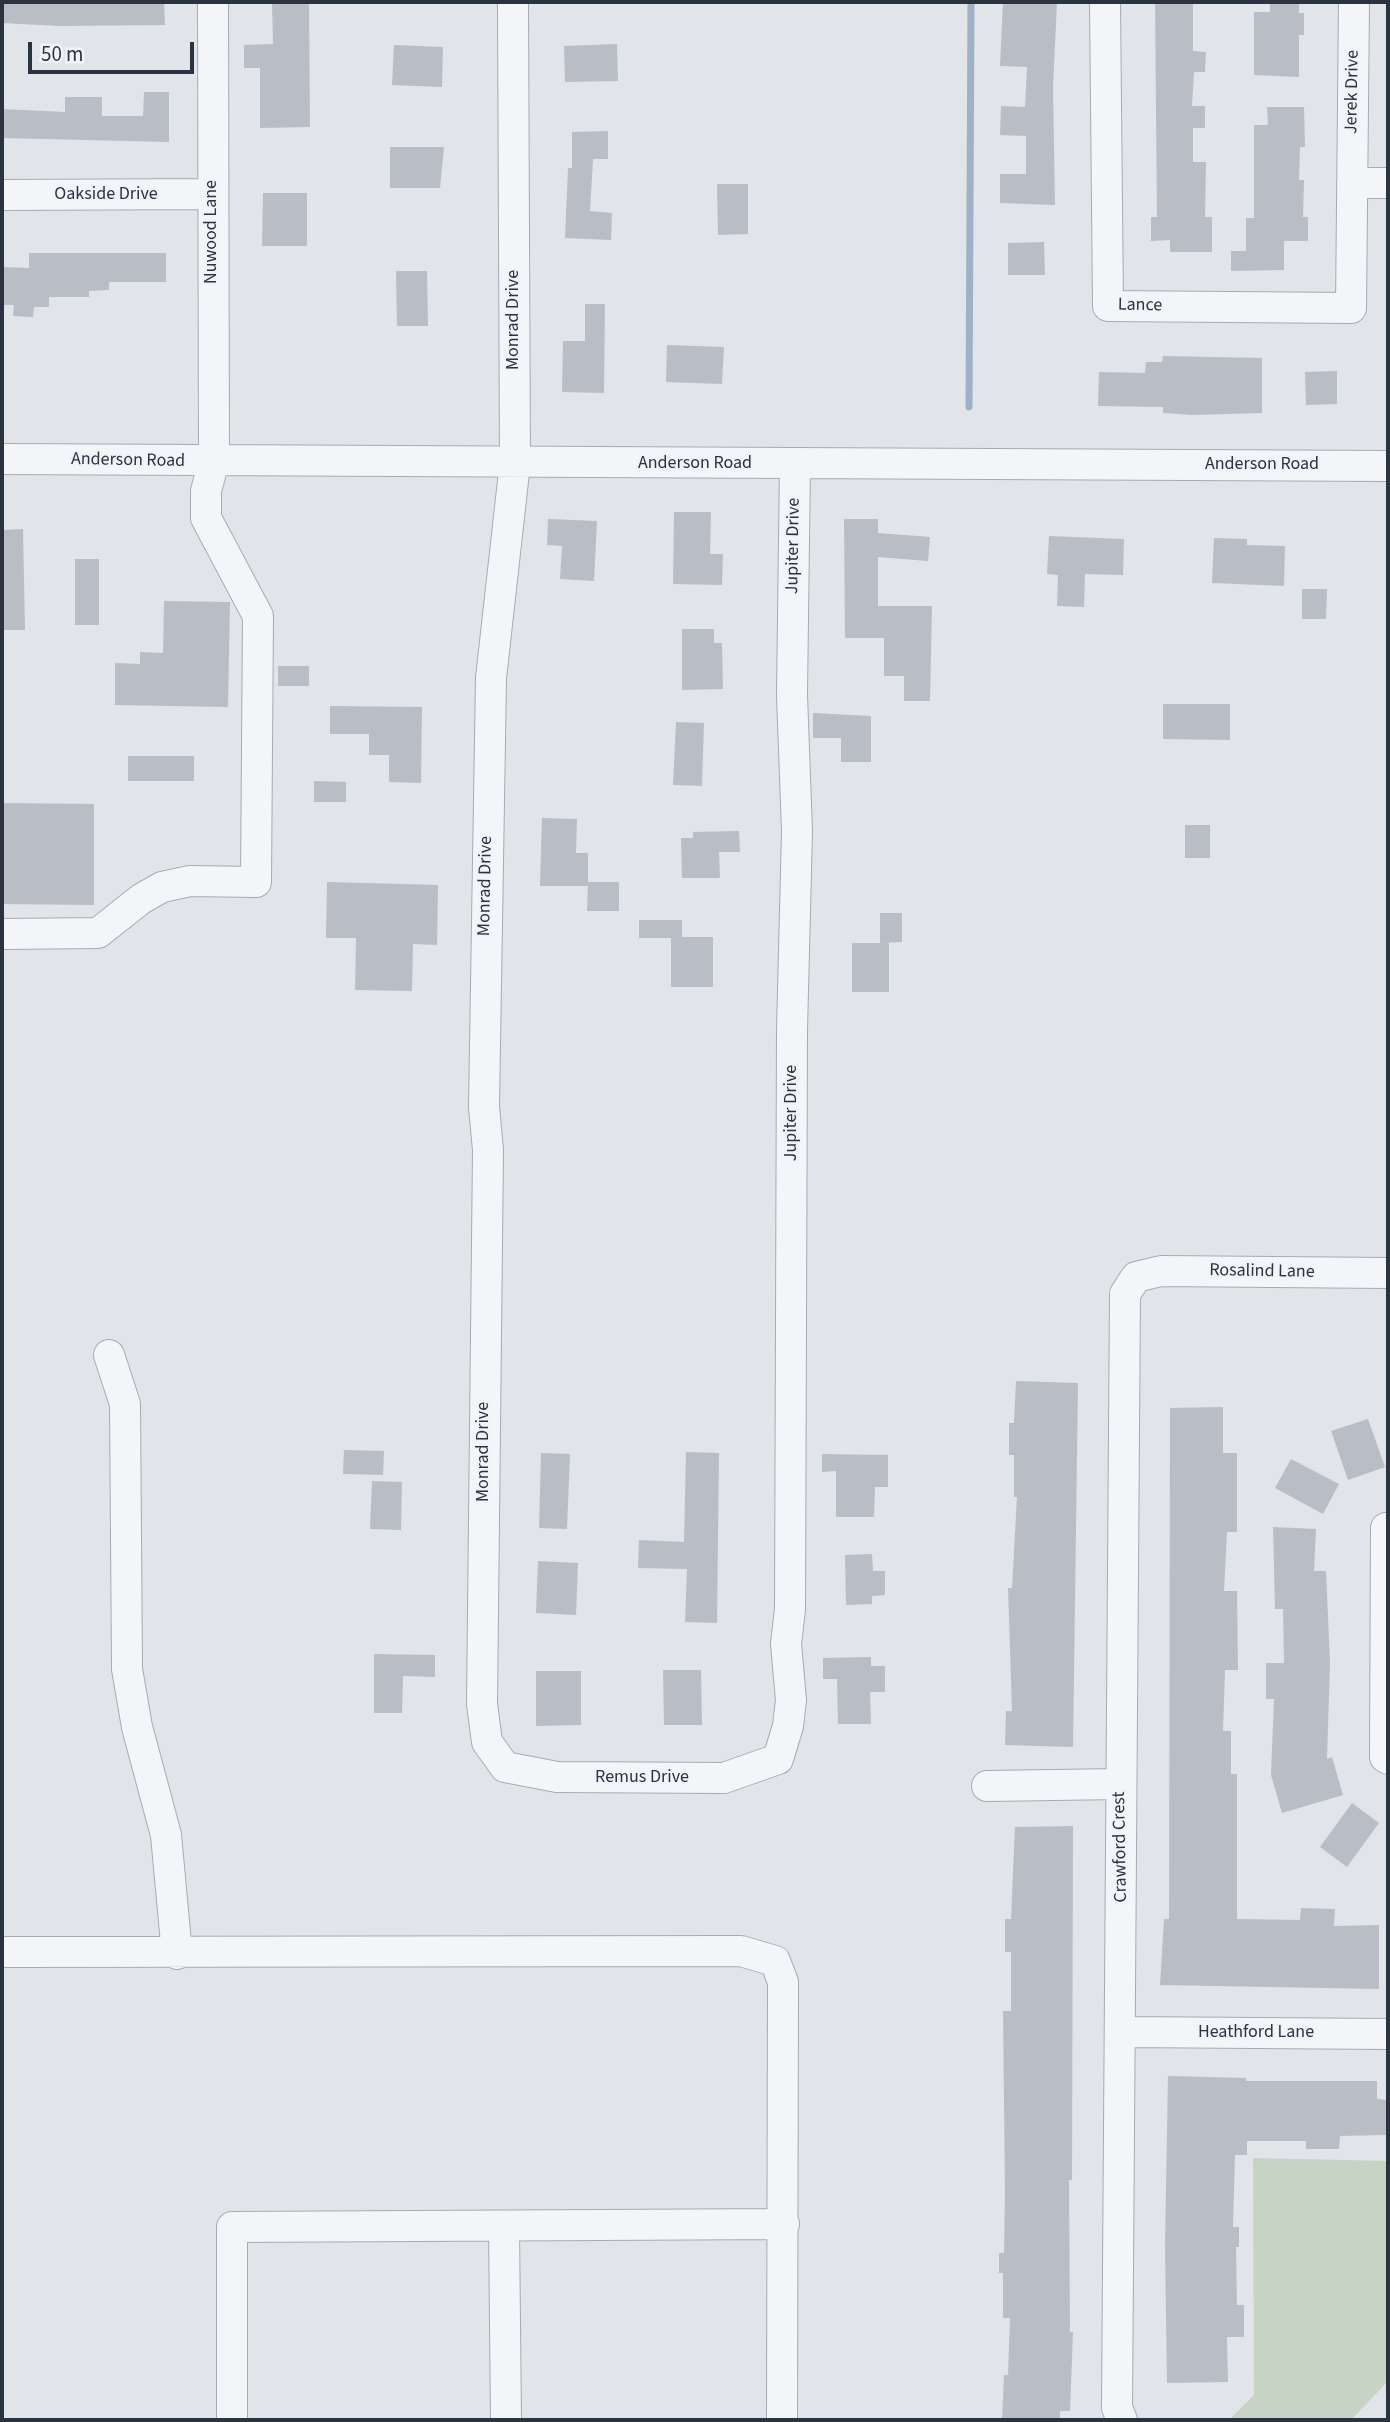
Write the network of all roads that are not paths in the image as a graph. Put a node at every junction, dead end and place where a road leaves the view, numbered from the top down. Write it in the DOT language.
graph roads {
  1 [pos="213,2"];
  2 [pos="513,2"];
  3 [pos="1105,2"];
  4 [pos="1354,2"];
  5 [pos="1352,183"];
  6 [pos="1388,183"];
  7 [pos="211,194"];
  8 [pos="2,195"];
  9 [pos="2,459"];
  10 [pos="214,461"];
  11 [pos="515,463"];
  12 [pos="795,464"];
  13 [pos="1388,466"];
  14 [pos="2,934"];
  15 [pos="1388,1273"];
  16 [pos="1136,1277"];
  17 [pos="109,1355"];
  18 [pos="1387,1528"];
  19 [pos="778,1759"];
  20 [pos="1388,1759"];
  21 [pos="503,1765"];
  22 [pos="1121,1784"];
  23 [pos="987,1786"];
  24 [pos="2,1952"];
  25 [pos="177,1954"];
  26 [pos="1124,2032"];
  27 [pos="1388,2034"];
  28 [pos="784,2224"];
  29 [pos="504,2226"];
  30 [pos="232,2420"];
  31 [pos="506,2420"];
  32 [pos="782,2420"];
  33 [pos="1122,2420"];
  1 -- 7 [label="street, Nuwood Lane"];
  2 -- 11 [label="street, Monrad Drive"];
  3 -- 5 [label="street, Lance"];
  4 -- 5 [label="street, Jerek Drive"];
  5 -- 6 [label="street"];
  7 -- 8 [label="street, Oakside Drive"];
  7 -- 10 [label="street, Nuwood Lane"];
  9 -- 10 [label="street, Anderson Road"];
  10 -- 11 [label="street, Anderson Road"];
  10 -- 14 [label="street, Nuwood Lane"];
  11 -- 12 [label="street, Anderson Road"];
  11 -- 21 [label="street, Monrad Drive"];
  12 -- 13 [label="street, Anderson Road"];
  12 -- 19 [label="street, Jupiter Drive"];
  15 -- 16 [label="street, Rosalind Lane"];
  16 -- 22 [label="street, Crawford Crest"];
  17 -- 25 [label="street"];
  18 -- 20 [label="street"];
  19 -- 21 [label="street, Remus Drive"];
  22 -- 23 [label="street"];
  22 -- 26 [label="street, Crawford Crest"];
  24 -- 25 [label="street"];
  25 -- 28 [label="street"];
  26 -- 27 [label="street, Heathford Lane"];
  26 -- 33 [label="street, Crawford Crest"];
  28 -- 29 [label="street"];
  28 -- 32 [label="street"];
  29 -- 30 [label="street"];
  29 -- 31 [label="street"];
}
